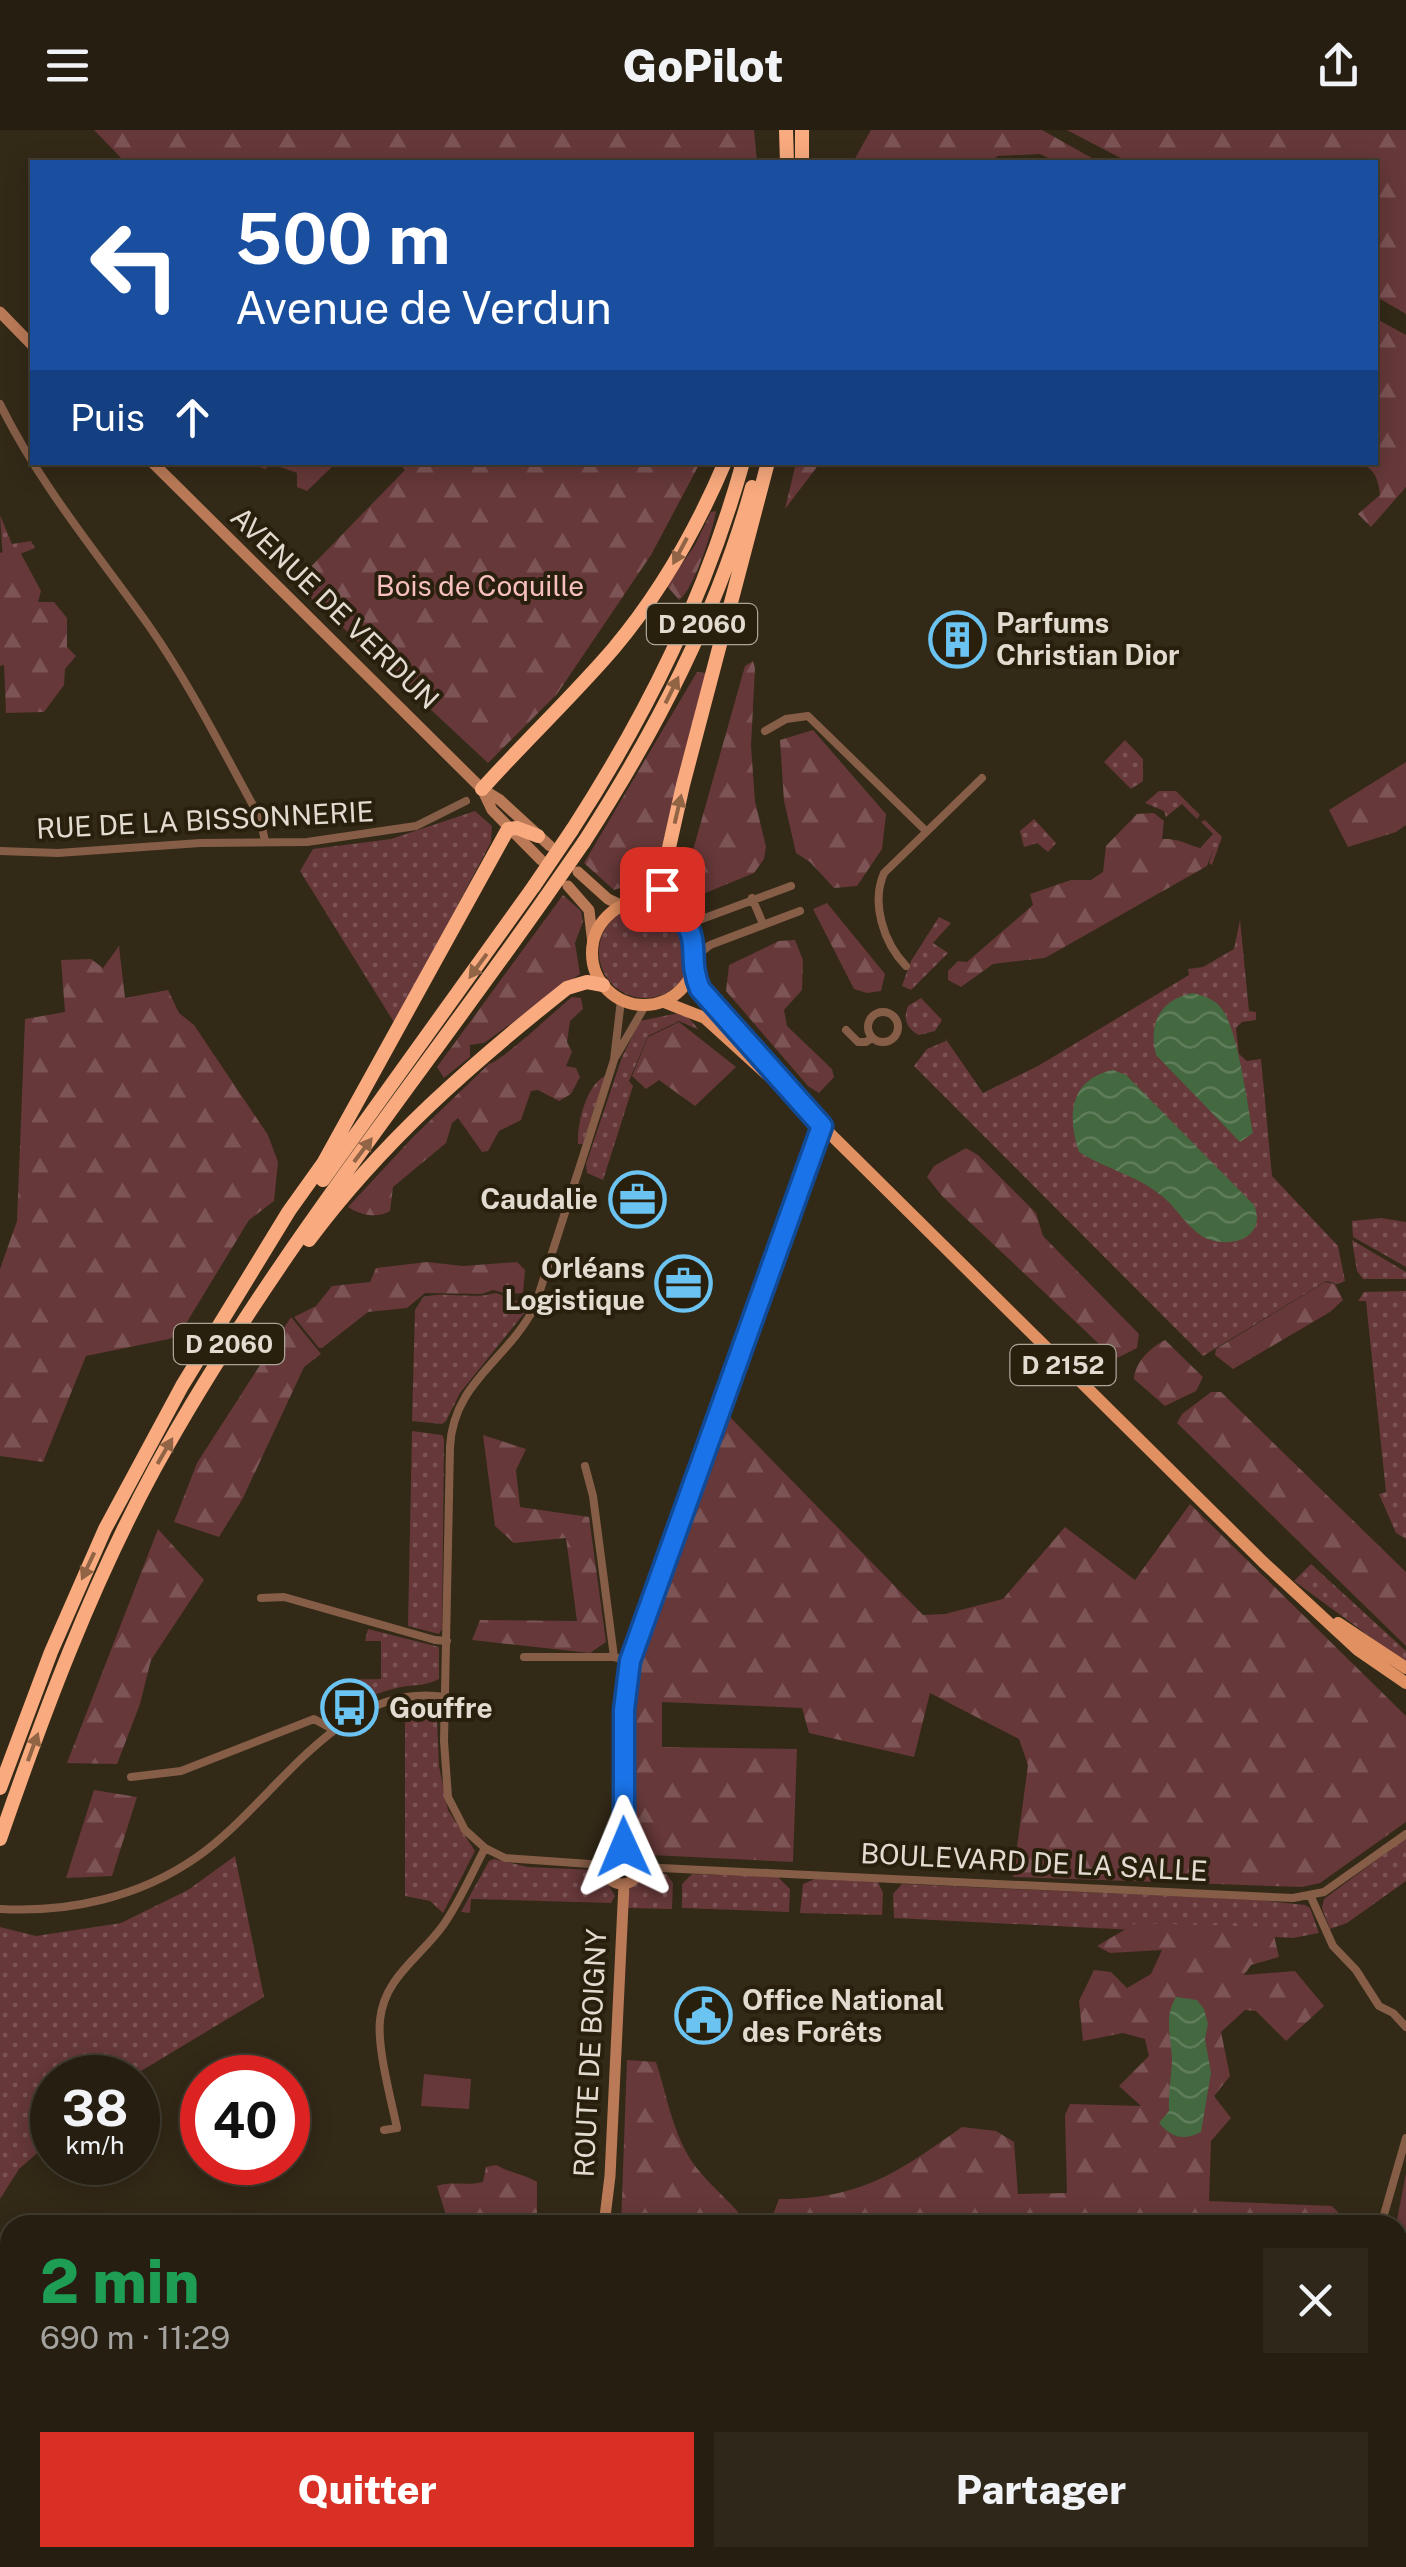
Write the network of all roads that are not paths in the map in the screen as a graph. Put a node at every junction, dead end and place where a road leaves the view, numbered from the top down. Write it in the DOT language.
graph roads {
  1 [pos="786,130"];
  2 [pos="802,130"];
  3 [pos="787,160"];
  4 [pos="802,160"];
  5 [pos="0,312"];
  6 [pos="30,344"];
  7 [pos="0,404"];
  8 [pos="30,461"];
  9 [pos="33,465"];
  10 [pos="155,465"];
  11 [pos="723,465"];
  12 [pos="743,465"];
  13 [pos="758,465"];
  14 [pos="767,465"];
  15 [pos="765,731"];
  16 [pos="982,778"];
  17 [pos="482,789"];
  18 [pos="466,800"];
  19 [pos="508,829"];
  20 [pos="926,832"];
  21 [pos="265,841"];
  22 [pos="544,841"];
  23 [pos="0,852"];
  24 [pos="541,860"];
  25 [pos="578,872"];
  26 [pos="568,886"];
  27 [pos="791,886"];
  28 [pos="539,892"];
  29 [pos="752,898"];
  30 [pos="665,904"];
  31 [pos="622,906"];
  32 [pos="800,911"];
  33 [pos="685,921"];
  34 [pos="763,924"];
  35 [pos="593,944"];
  36 [pos="696,956"];
  37 [pos="906,966"];
  38 [pos="693,974"];
  39 [pos="603,985"];
  40 [pos="621,1000"];
  41 [pos="664,1002"];
  42 [pos="645,1006"];
  43 [pos="846,1030"];
  44 [pos="872,1038"];
  45 [pos="614,1060"];
  46 [pos="803,1107"];
  47 [pos="822,1126"];
  48 [pos="256,1304"];
  49 [pos="219,1328"];
  50 [pos="585,1466"];
  51 [pos="261,1598"];
  52 [pos="1306,1602"];
  53 [pos="447,1641"];
  54 [pos="524,1657"];
  55 [pos="614,1658"];
  56 [pos="630,1661"];
  57 [pos="1406,1668"];
  58 [pos="1406,1683"];
  59 [pos="445,1697"];
  60 [pos="334,1730"];
  61 [pos="131,1777"];
  62 [pos="0,1788"];
  63 [pos="1406,1834"];
  64 [pos="0,1839"];
  65 [pos="624,1847"];
  66 [pos="486,1848"];
  67 [pos="604,1865"];
  68 [pos="640,1867"];
  69 [pos="624,1884"];
  70 [pos="1310,1897"];
  71 [pos="5,1909"];
  72 [pos="1406,2027"];
  73 [pos="384,2130"];
  74 [pos="1406,2138"];
  75 [pos="605,2215"];
  76 [pos="1383,2215"];
  1 -- 3 [label="highway"];
  2 -- 4 [label="highway"];
  5 -- 6 [label="street"];
  7 -- 8 [label="street"];
  9 -- 21 [label="street"];
  10 -- 17 [label="street, AVENUE DE VERDUN"];
  11 -- 17 [label="highway, one-way"];
  12 -- 28 [label="highway, D 2060, bridge"];
  28 -- 13 [label="highway, D 2060, one-way, bridge"];
  30 -- 14 [label="highway, one-way"];
  15 -- 20 [label="street"];
  16 -- 20 [label="street"];
  17 -- 19 [label="street, AVENUE DE VERDUN"];
  17 -- 22 [label="street, AVENUE DE VERDUN"];
  18 -- 21 [label="street, RUE DE LA BISSONNERIE"];
  19 -- 22 [label="highway"];
  19 -- 24 [label="street, AVENUE DE VERDUN"];
  19 -- 49 [label="highway"];
  20 -- 37 [label="street"];
  21 -- 23 [label="street, RUE DE LA BISSONNERIE"];
  25 -- 31 [label="street"];
  26 -- 35 [label="street"];
  27 -- 29 [label="street"];
  48 -- 28 [label="highway, D 2060, one-way"];
  28 -- 49 [label="highway, D 2060, one-way"];
  29 -- 33 [label="street"];
  29 -- 34 [label="street"];
  30 -- 31 [label="main road"];
  30 -- 33 [label="main road"];
  31 -- 35 [label="main road"];
  32 -- 34 [label="street"];
  33 -- 36 [label="main road"];
  34 -- 36 [label="street"];
  35 -- 39 [label="main road"];
  36 -- 38 [label="main road"];
  38 -- 41 [label="main road"];
  38 -- 46 [label="main road, D 2152"];
  39 -- 40 [label="main road"];
  39 -- 48 [label="highway"];
  40 -- 42 [label="main road"];
  40 -- 45 [label="street"];
  41 -- 42 [label="main road"];
  41 -- 46 [label="main road, D 2152"];
  42 -- 45 [label="street"];
  43 -- 44 [label="street"];
  44 -- 44 [label="street"];
  45 -- 53 [label="street"];
  46 -- 47 [label="main road, D 2152"];
  47 -- 52 [label="main road, D 2152"];
  47 -- 56 [label="street"];
  64 -- 48 [label="highway, D 2060, one-way"];
  49 -- 62 [label="highway, D 2060, one-way"];
  50 -- 55 [label="street"];
  51 -- 53 [label="street"];
  52 -- 57 [label="main road, D 2152"];
  52 -- 58 [label="main road, D 2152"];
  53 -- 59 [label="street"];
  54 -- 55 [label="street"];
  55 -- 56 [label="street"];
  56 -- 65 [label="street"];
  59 -- 60 [label="street"];
  59 -- 66 [label="street"];
  60 -- 61 [label="street"];
  60 -- 71 [label="street"];
  63 -- 70 [label="street"];
  65 -- 67 [label="street"];
  65 -- 68 [label="street"];
  66 -- 67 [label="street"];
  66 -- 73 [label="street"];
  67 -- 69 [label="street"];
  68 -- 69 [label="street"];
  68 -- 70 [label="street, BOULEVARD DE LA SALLE"];
  69 -- 75 [label="street, ROUTE DE BOIGNY"];
  70 -- 72 [label="street"];
  74 -- 76 [label="street"];
}
